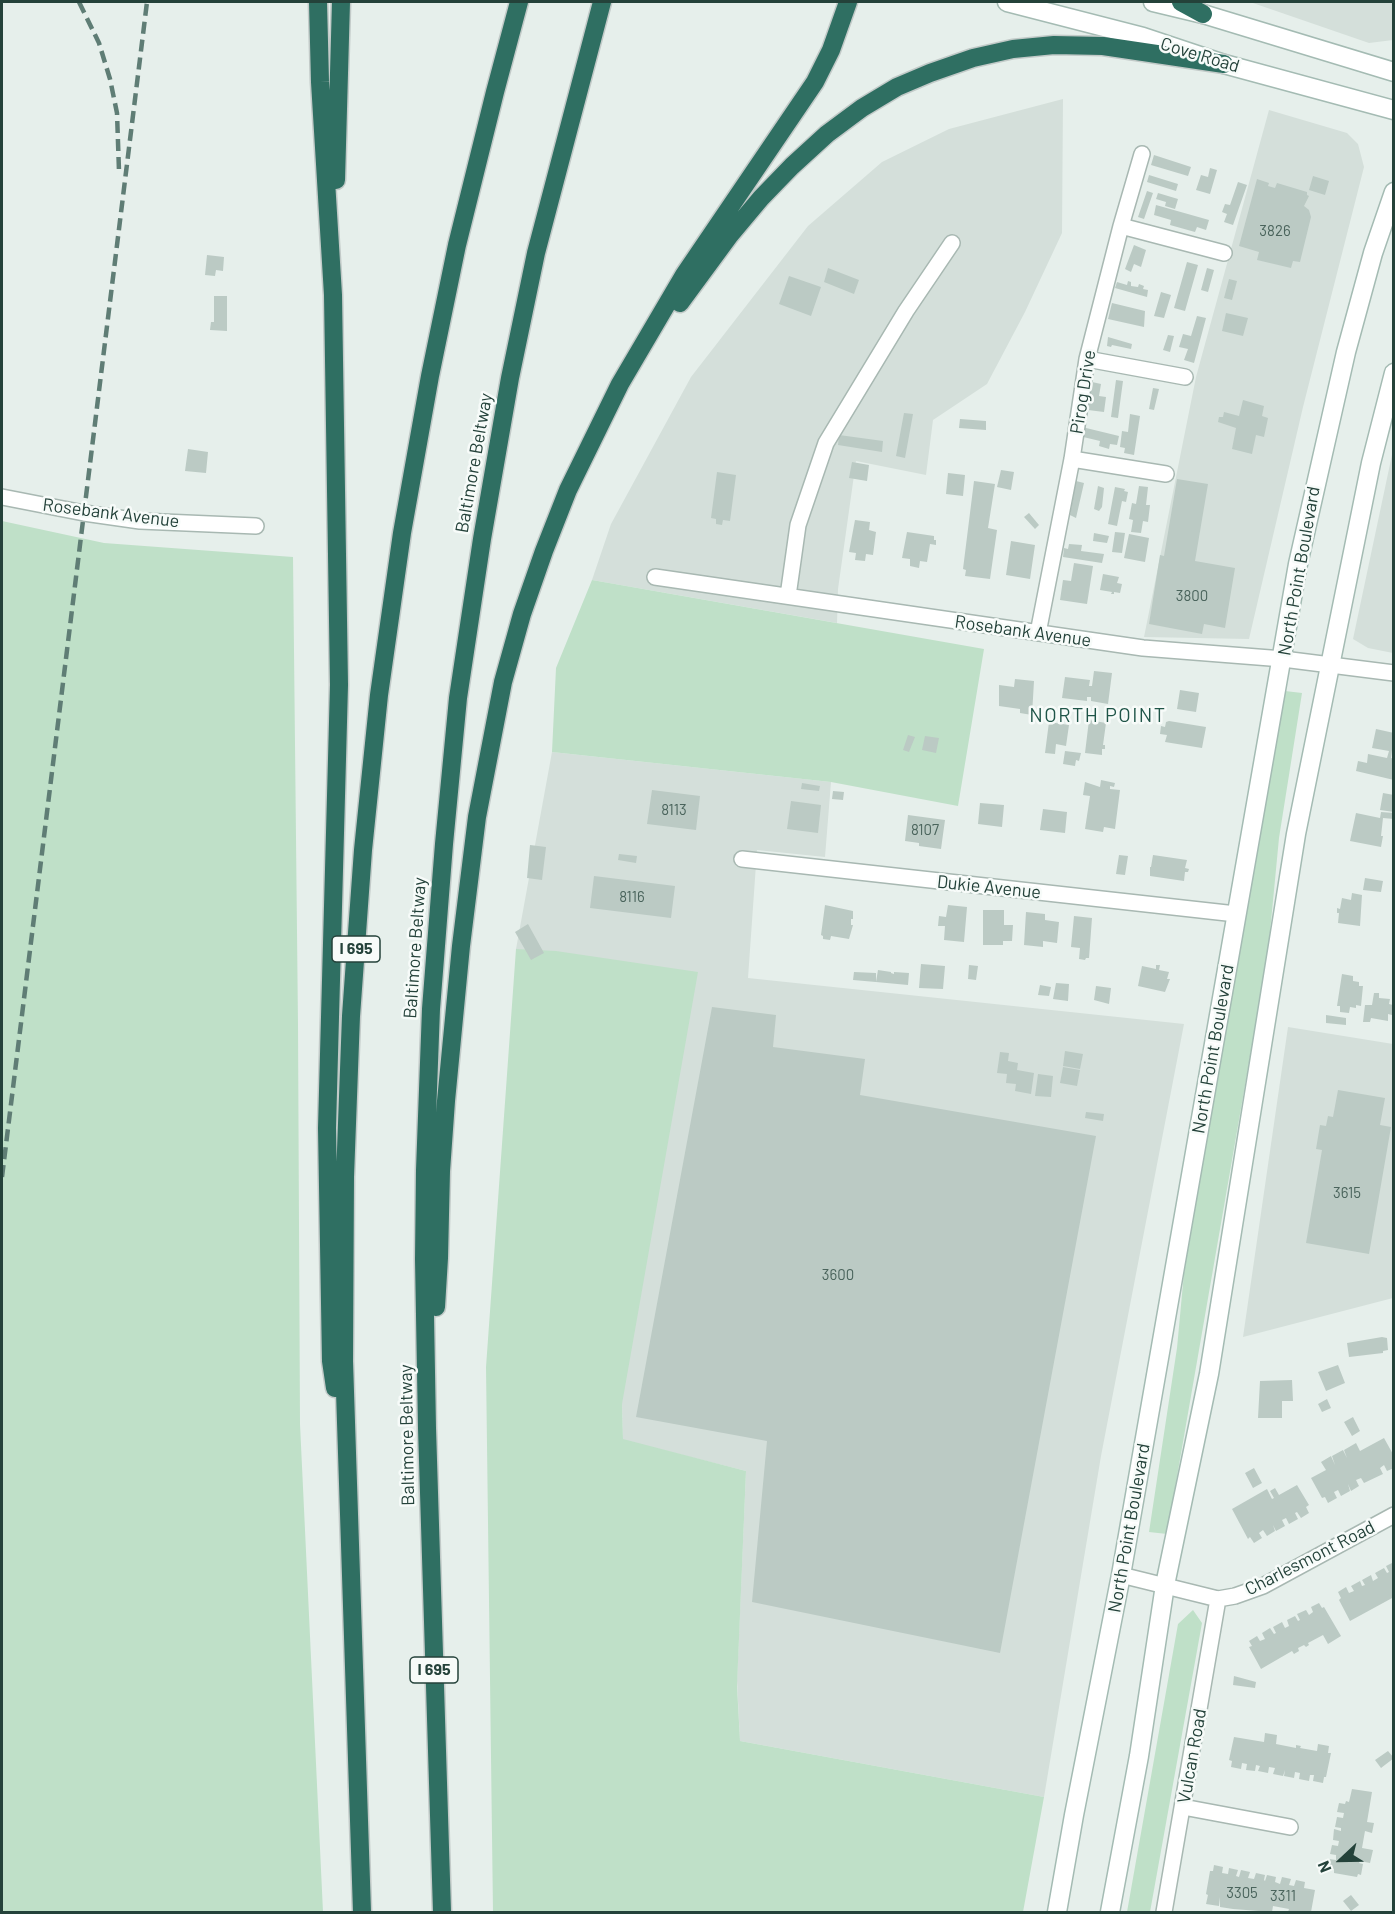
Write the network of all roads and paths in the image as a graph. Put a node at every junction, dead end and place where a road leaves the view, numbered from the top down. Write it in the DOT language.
graph roads {
  1 [pos="318,2"];
  2 [pos="341,2"];
  3 [pos="519,2"];
  4 [pos="602,2"];
  5 [pos="848,2"];
  6 [pos="1007,2"];
  7 [pos="1153,2"];
  8 [pos="1181,2"];
  9 [pos="1203,14"];
  10 [pos="1224,64"];
  11 [pos="1394,72"];
  12 [pos="1394,110"];
  13 [pos="1142,154"];
  14 [pos="1394,192"];
  15 [pos="1121,226"];
  16 [pos="952,243"];
  17 [pos="1224,253"];
  18 [pos="333,295"];
  19 [pos="1087,359"];
  20 [pos="1394,373"];
  21 [pos="1185,377"];
  22 [pos="620,384"];
  23 [pos="1072,459"];
  24 [pos="1166,474"];
  25 [pos="2,498"];
  26 [pos="256,526"];
  27 [pos="655,577"];
  28 [pos="788,596"];
  29 [pos="1038,633"];
  30 [pos="1283,659"];
  31 [pos="1330,664"];
  32 [pos="1394,674"];
  33 [pos="742,859"];
  34 [pos="1236,914"];
  35 [pos="427,1428"];
  36 [pos="348,1478"];
  37 [pos="1394,1515"];
  38 [pos="1121,1575"];
  39 [pos="1165,1585"];
  40 [pos="1218,1599"];
  41 [pos="1183,1807"];
  42 [pos="1290,1827"];
  43 [pos="362,1912"];
  44 [pos="442,1912"];
  45 [pos="1057,1912"];
  46 [pos="1110,1912"];
  47 [pos="1164,1912"];
  1 -- 18 [label="highway"];
  2 -- 18 [label="highway"];
  3 -- 36 [label="highway, I 695"];
  4 -- 35 [label="highway, Baltimore Beltway / I 695"];
  5 -- 22 [label="highway"];
  6 -- 10 [label="main road, Cove Road"];
  7 -- 9 [label="main road"];
  8 -- 9 [label="highway"];
  9 -- 11 [label="main road"];
  10 -- 12 [label="main road, Cove Road"];
  10 -- 22 [label="highway"];
  13 -- 15 [label="street, Pirog Drive"];
  14 -- 30 [label="main road, North Point Boulevard"];
  15 -- 17 [label="street"];
  15 -- 19 [label="street, Pirog Drive"];
  16 -- 28 [label="street"];
  18 -- 36 [label="highway"];
  19 -- 21 [label="street"];
  19 -- 23 [label="street, Pirog Drive"];
  20 -- 31 [label="main road"];
  22 -- 35 [label="highway"];
  23 -- 24 [label="street"];
  23 -- 29 [label="street, Pirog Drive"];
  25 -- 26 [label="street, Rosebank Avenue"];
  27 -- 28 [label="street, Rosebank Avenue"];
  28 -- 29 [label="street, Rosebank Avenue"];
  29 -- 30 [label="street, Rosebank Avenue"];
  30 -- 31 [label="street, Rosebank Avenue"];
  30 -- 34 [label="main road, North Point Boulevard"];
  31 -- 32 [label="street, Rosebank Avenue"];
  31 -- 39 [label="main road"];
  33 -- 34 [label="street, Dukie Avenue"];
  34 -- 38 [label="main road, North Point Boulevard"];
  35 -- 44 [label="highway, Baltimore Beltway / I 695"];
  36 -- 43 [label="highway, I 695"];
  37 -- 40 [label="street, Charlesmont Road"];
  38 -- 39 [label="street"];
  38 -- 45 [label="main road, North Point Boulevard"];
  39 -- 40 [label="street"];
  39 -- 46 [label="main road"];
  40 -- 41 [label="street, Vulcan Road"];
  41 -- 42 [label="street"];
  41 -- 47 [label="street, Vulcan Road"];
}
